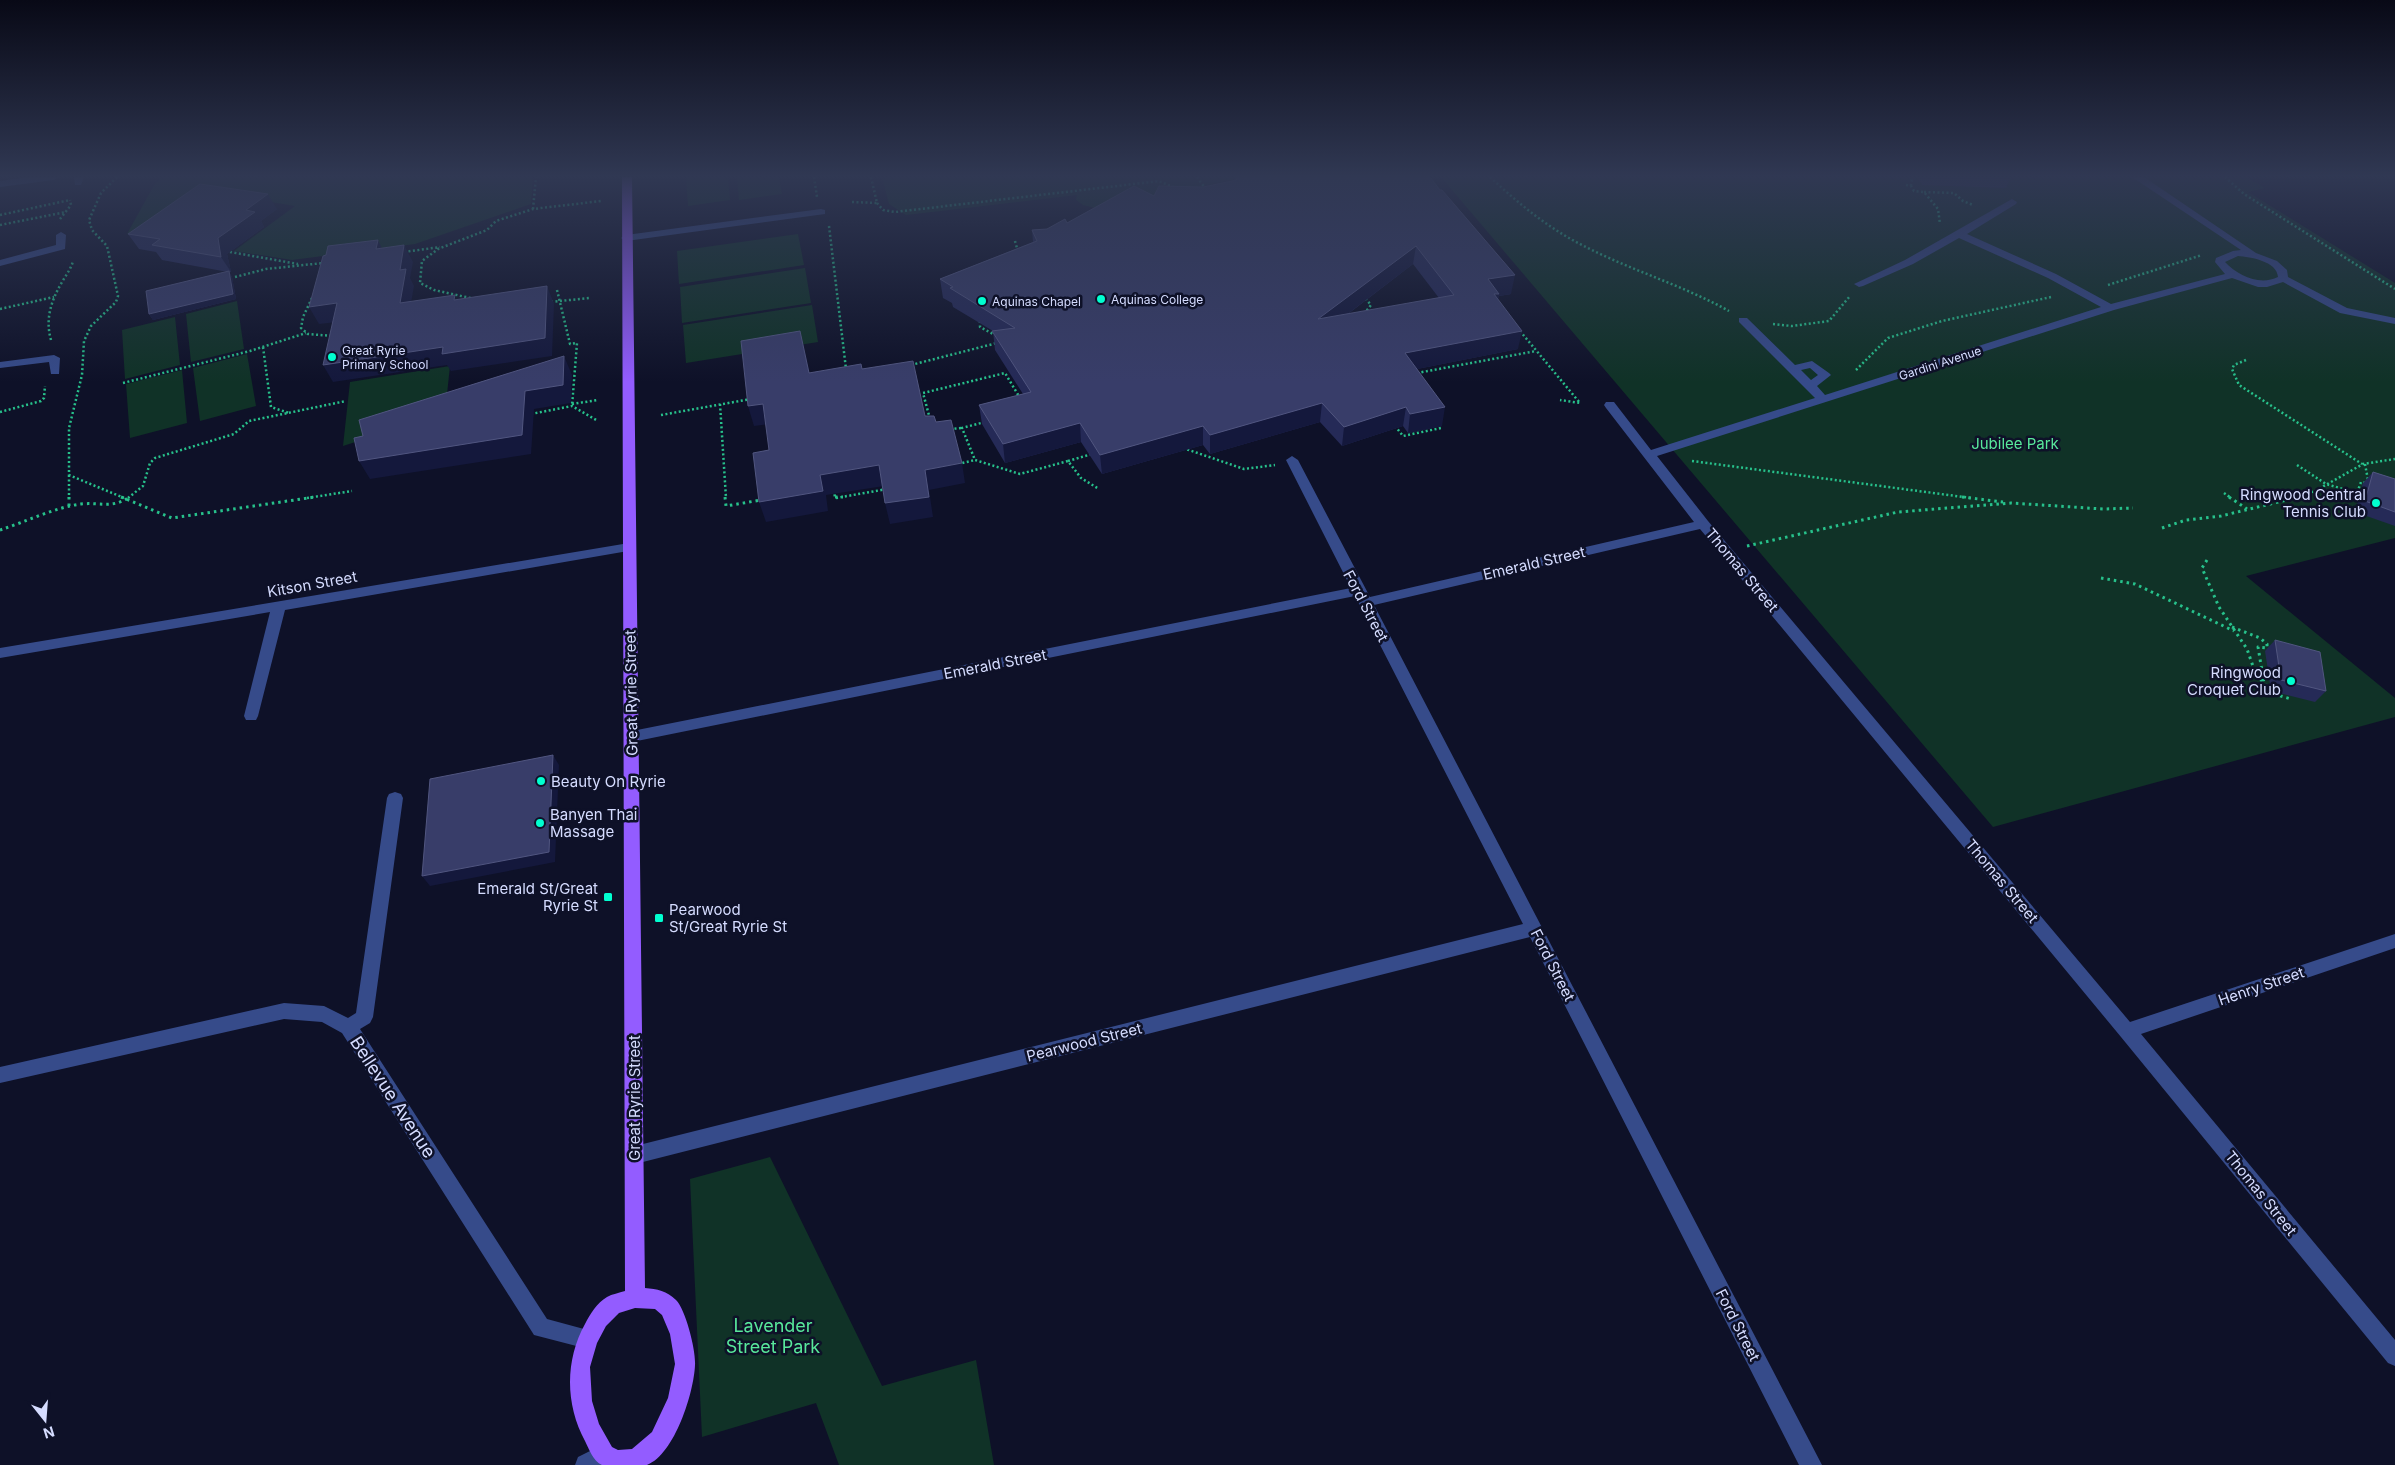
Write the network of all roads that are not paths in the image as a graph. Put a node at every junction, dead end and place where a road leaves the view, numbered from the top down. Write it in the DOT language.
graph roads {
  1 [pos="61,245"];
  2 [pos="626,245"];
  3 [pos="1939,245"];
  4 [pos="1983,245"];
  5 [pos="2225,245"];
  6 [pos="2239,245"];
  7 [pos="2228,254"];
  8 [pos="2255,255"];
  9 [pos="0,263"];
  10 [pos="2232,275"];
  11 [pos="2283,278"];
  12 [pos="2271,283"];
  13 [pos="1859,284"];
  14 [pos="2308,292"];
  15 [pos="2110,308"];
  16 [pos="1743,320"];
  17 [pos="2395,321"];
  18 [pos="58,345"];
  19 [pos="54,358"];
  20 [pos="0,366"];
  21 [pos="1792,369"];
  22 [pos="55,372"];
  23 [pos="1810,386"];
  24 [pos="1824,400"];
  25 [pos="1610,405"];
  26 [pos="1648,455"];
  27 [pos="1293,463"];
  28 [pos="1703,524"];
  29 [pos="629,547"];
  30 [pos="1361,597"];
  31 [pos="279,606"];
  32 [pos="0,653"];
  33 [pos="251,716"];
  34 [pos="632,736"];
  35 [pos="395,798"];
  36 [pos="1534,929"];
  37 [pos="2395,941"];
  38 [pos="348,1027"];
  39 [pos="2127,1030"];
  40 [pos="0,1075"];
  41 [pos="634,1155"];
  42 [pos="635,1298"];
  43 [pos="588,1339"];
  44 [pos="2395,1356"];
  45 [pos="595,1460"];
  46 [pos="636,1462"];
  47 [pos="1811,1465"];
  1 -- 9 [label="street"];
  2 -- 29 [label="main road, Great Ryrie Street"];
  3 -- 13 [label="street"];
  4 -- 15 [label="street"];
  5 -- 7 [label="street"];
  6 -- 8 [label="street"];
  7 -- 8 [label="street"];
  7 -- 10 [label="street"];
  8 -- 11 [label="street"];
  10 -- 12 [label="street"];
  10 -- 15 [label="street, Gardini Avenue"];
  11 -- 12 [label="street"];
  11 -- 14 [label="street"];
  12 -- 14 [label="street"];
  14 -- 17 [label="street"];
  15 -- 24 [label="street, Gardini Avenue"];
  16 -- 21 [label="street"];
  18 -- 19 [label="street"];
  19 -- 20 [label="street"];
  19 -- 22 [label="street"];
  21 -- 23 [label="street"];
  21 -- 23 [label="street"];
  23 -- 24 [label="street"];
  24 -- 26 [label="street, Gardini Avenue"];
  25 -- 26 [label="street, Thomas Street"];
  26 -- 28 [label="street, Thomas Street"];
  27 -- 30 [label="street, Ford Street"];
  28 -- 30 [label="street, Emerald Street"];
  28 -- 39 [label="street, Thomas Street"];
  29 -- 31 [label="street, Kitson Street"];
  29 -- 34 [label="main road, Great Ryrie Street"];
  30 -- 34 [label="street, Emerald Street"];
  30 -- 36 [label="street, Ford Street"];
  31 -- 32 [label="street, Kitson Street"];
  31 -- 33 [label="street"];
  34 -- 41 [label="main road, Great Ryrie Street"];
  35 -- 38 [label="street"];
  36 -- 41 [label="street, Pearwood Street"];
  36 -- 47 [label="street, Ford Street"];
  37 -- 39 [label="street, Henry Street"];
  38 -- 40 [label="street, Bellevue Avenue"];
  38 -- 43 [label="street, Bellevue Avenue"];
  39 -- 44 [label="street, Thomas Street"];
  41 -- 42 [label="main road, Great Ryrie Street"];
  42 -- 43 [label="main road"];
  42 -- 46 [label="main road"];
  43 -- 45 [label="main road"];
  45 -- 46 [label="main road"];
}
